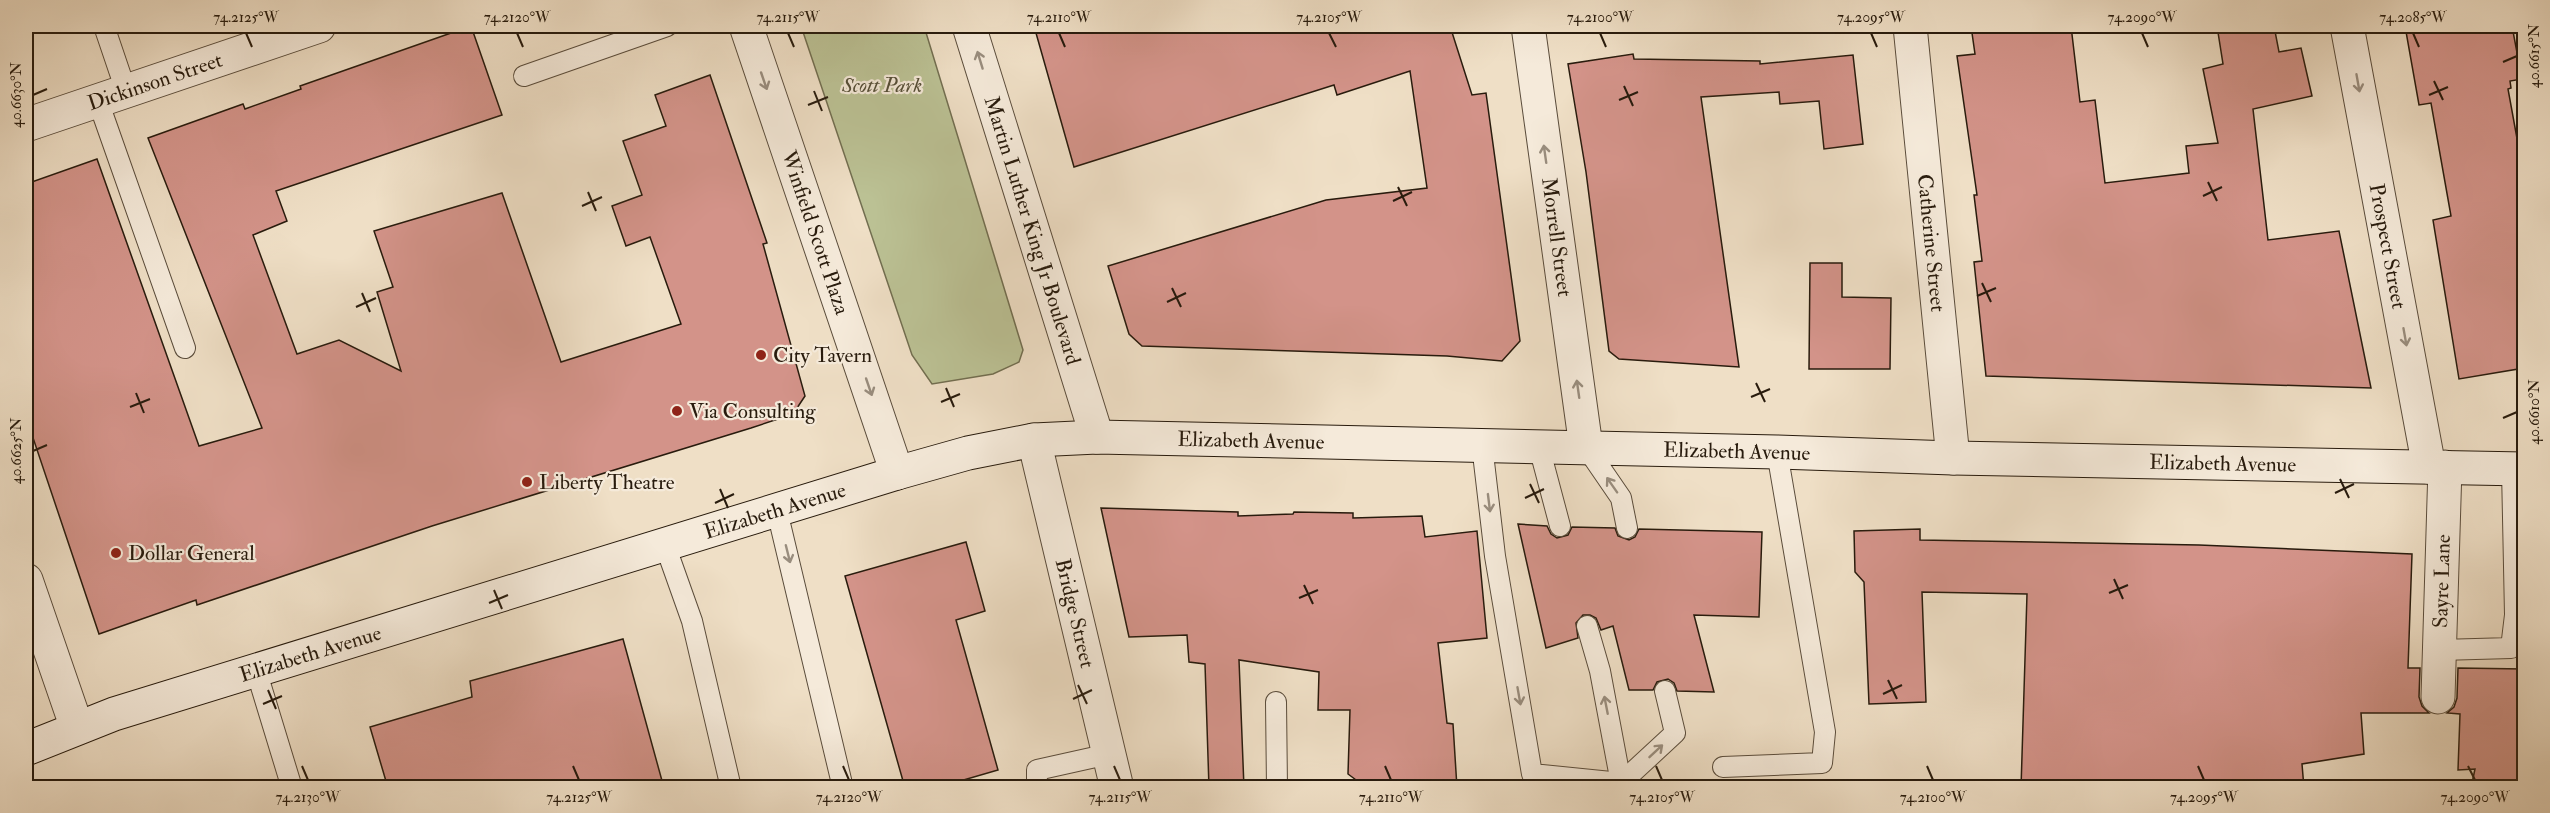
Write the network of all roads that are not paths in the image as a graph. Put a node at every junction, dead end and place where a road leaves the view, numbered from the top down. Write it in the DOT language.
graph roads {
  1 [pos="104,26"];
  2 [pos="320,26"];
  3 [pos="667,26"];
  4 [pos="746,26"];
  5 [pos="969,26"];
  6 [pos="1528,26"];
  7 [pos="1910,26"];
  8 [pos="2347,26"];
  9 [pos="524,76"];
  10 [pos="112,96"];
  11 [pos="26,125"];
  12 [pos="185,348"];
  13 [pos="1097,437"];
  14 [pos="1034,440"];
  15 [pos="1482,445"];
  16 [pos="1539,447"];
  17 [pos="1586,447"];
  18 [pos="1777,452"];
  19 [pos="1953,459"];
  20 [pos="2437,467"];
  21 [pos="2518,469"];
  22 [pos="897,473"];
  23 [pos="777,510"];
  24 [pos="1560,526"];
  25 [pos="1627,528"];
  26 [pos="665,545"];
  27 [pos="26,580"];
  28 [pos="2520,615"];
  29 [pos="1587,627"];
  30 [pos="2440,650"];
  31 [pos="256,670"];
  32 [pos="1665,691"];
  33 [pos="2438,697"];
  34 [pos="1276,702"];
  35 [pos="77,728"];
  36 [pos="26,749"];
  37 [pos="1109,754"];
  38 [pos="1723,767"];
  39 [pos="1526,781"];
  40 [pos="1621,783"];
  41 [pos="292,788"];
  42 [pos="731,788"];
  43 [pos="843,788"];
  44 [pos="1037,788"];
  45 [pos="1117,788"];
  46 [pos="1277,788"];
  1 -- 10 [label="lane"];
  2 -- 10 [label="street, Dickinson Street"];
  3 -- 9 [label="lane"];
  4 -- 22 [label="street, Winfield Scott Plaza, one-way"];
  13 -- 5 [label="street, Martin Luther King Jr Boulevard, one-way"];
  17 -- 6 [label="street, Morrell Street, one-way"];
  7 -- 19 [label="street, Catherine Street"];
  8 -- 20 [label="street, Prospect Street, one-way"];
  10 -- 11 [label="street, Dickinson Street"];
  10 -- 12 [label="lane"];
  13 -- 14 [label="street, Elizabeth Avenue"];
  13 -- 15 [label="street, Elizabeth Avenue"];
  14 -- 22 [label="street, Elizabeth Avenue"];
  14 -- 37 [label="street, Bridge Street"];
  15 -- 16 [label="street, Elizabeth Avenue"];
  15 -- 39 [label="lane, one-way"];
  16 -- 17 [label="street, Elizabeth Avenue"];
  16 -- 24 [label="lane"];
  17 -- 18 [label="street, Elizabeth Avenue"];
  25 -- 17 [label="lane, one-way"];
  18 -- 19 [label="street, Elizabeth Avenue"];
  18 -- 38 [label="lane"];
  19 -- 20 [label="street, Elizabeth Avenue"];
  20 -- 21 [label="street, Elizabeth Avenue"];
  20 -- 30 [label="street, Sayre Lane"];
  21 -- 28 [label="lane"];
  22 -- 23 [label="street, Elizabeth Avenue"];
  23 -- 26 [label="street, Elizabeth Avenue"];
  23 -- 43 [label="lane, one-way"];
  26 -- 31 [label="street, Elizabeth Avenue"];
  26 -- 42 [label="lane"];
  27 -- 35 [label="street"];
  28 -- 30 [label="lane"];
  40 -- 29 [label="lane, one-way"];
  30 -- 33 [label="street, Sayre Lane"];
  31 -- 35 [label="street, Elizabeth Avenue"];
  31 -- 41 [label="lane"];
  40 -- 32 [label="lane, one-way"];
  34 -- 46 [label="lane"];
  35 -- 36 [label="street, Elizabeth Avenue"];
  37 -- 44 [label="lane"];
  37 -- 45 [label="street, Bridge Street"];
  39 -- 40 [label="lane"];
}
